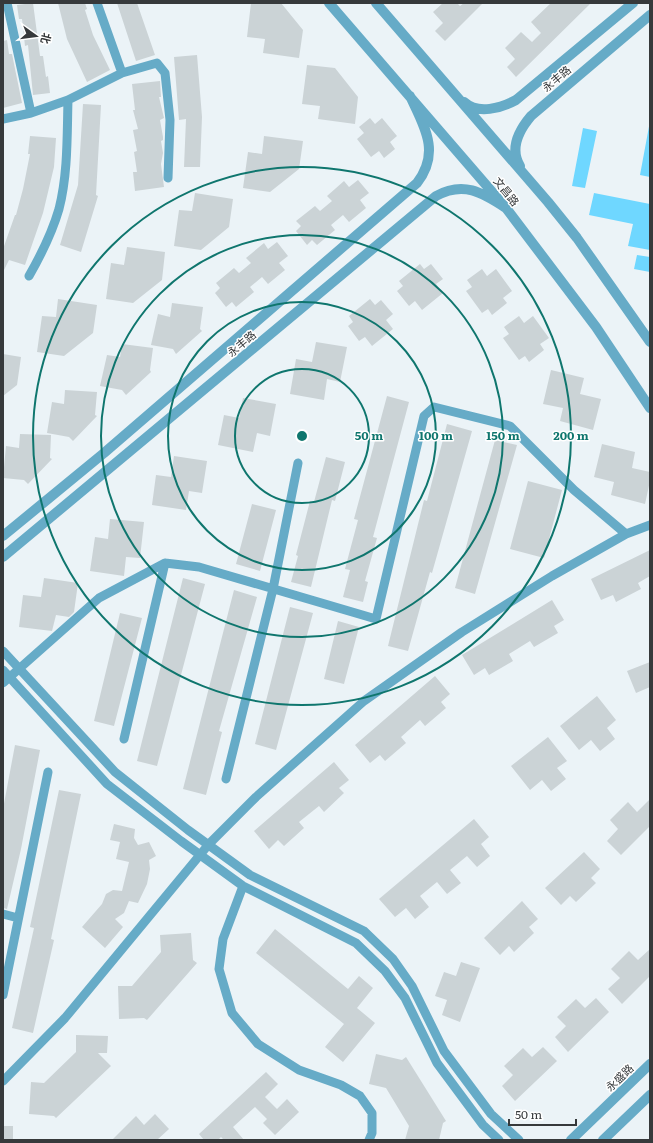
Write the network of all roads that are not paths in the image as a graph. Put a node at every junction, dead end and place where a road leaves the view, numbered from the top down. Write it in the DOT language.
graph roads {
  1 [pos="7,3"];
  2 [pos="97,3"];
  3 [pos="329,3"];
  4 [pos="376,3"];
  5 [pos="633,3"];
  6 [pos="650,15"];
  7 [pos="122,73"];
  8 [pos="456,95"];
  9 [pos="410,96"];
  10 [pos="68,100"];
  11 [pos="32,113"];
  12 [pos="3,119"];
  13 [pos="168,178"];
  14 [pos="527,178"];
  15 [pos="506,208"];
  16 [pos="29,276"];
  17 [pos="650,342"];
  18 [pos="650,408"];
  19 [pos="298,464"];
  20 [pos="650,525"];
  21 [pos="626,534"];
  22 [pos="3,536"];
  23 [pos="3,557"];
  24 [pos="165,563"];
  25 [pos="273,589"];
  26 [pos="3,651"];
  27 [pos="19,668"];
  28 [pos="5,677"];
  29 [pos="124,739"];
  30 [pos="48,772"];
  31 [pos="226,779"];
  32 [pos="209,844"];
  33 [pos="200,855"];
  34 [pos="243,886"];
  35 [pos="3,914"];
  36 [pos="18,918"];
  37 [pos="3,995"];
  38 [pos="650,1064"];
  39 [pos="3,1082"];
  40 [pos="650,1095"];
  41 [pos="369,1140"];
  42 [pos="499,1140"];
  43 [pos="519,1140"];
  44 [pos="571,1140"];
  45 [pos="603,1140"];
  1 -- 11 [label="street"];
  2 -- 7 [label="street"];
  3 -- 9 [label="street, 文昌路"];
  4 -- 8 [label="street"];
  5 -- 8 [label="street, 永丰路"];
  6 -- 14 [label="street, 永丰路"];
  7 -- 10 [label="street"];
  7 -- 13 [label="street"];
  8 -- 14 [label="street"];
  9 -- 15 [label="street, 文昌路"];
  9 -- 22 [label="street, 永丰路"];
  10 -- 11 [label="street"];
  10 -- 16 [label="street"];
  11 -- 12 [label="street"];
  14 -- 17 [label="street"];
  15 -- 18 [label="street, 文昌路"];
  15 -- 23 [label="street, 永丰路"];
  19 -- 25 [label="street"];
  20 -- 21 [label="street"];
  21 -- 25 [label="street"];
  21 -- 32 [label="street"];
  24 -- 25 [label="street"];
  24 -- 27 [label="street"];
  24 -- 29 [label="street"];
  25 -- 31 [label="street"];
  26 -- 27 [label="street"];
  27 -- 28 [label="street"];
  27 -- 32 [label="street"];
  28 -- 33 [label="street"];
  30 -- 36 [label="street"];
  32 -- 33 [label="street"];
  32 -- 43 [label="street"];
  33 -- 34 [label="street"];
  33 -- 39 [label="street"];
  34 -- 41 [label="street"];
  34 -- 42 [label="street"];
  35 -- 36 [label="street"];
  36 -- 37 [label="street"];
  38 -- 44 [label="street, 永盛路"];
  40 -- 45 [label="street"];
}
